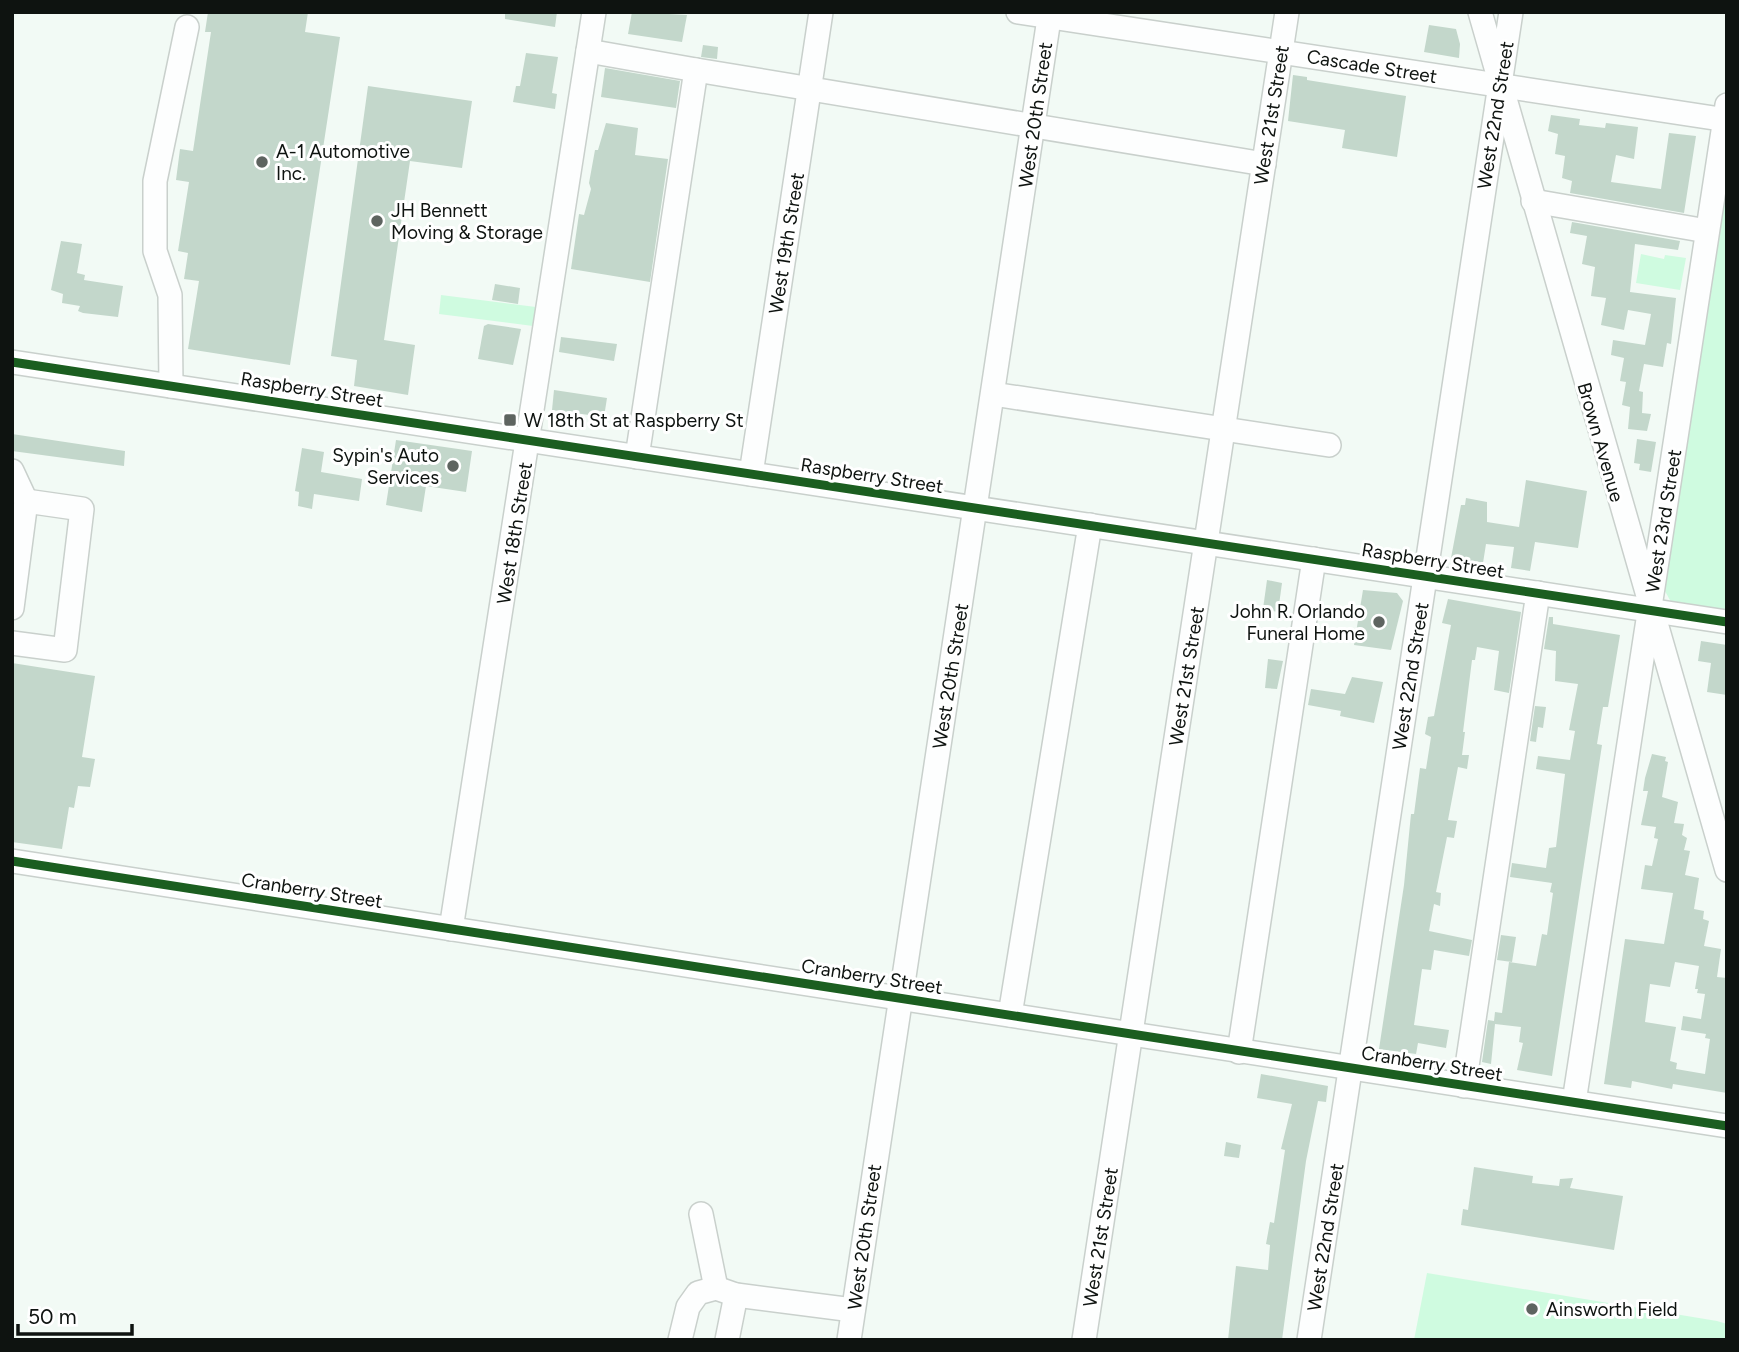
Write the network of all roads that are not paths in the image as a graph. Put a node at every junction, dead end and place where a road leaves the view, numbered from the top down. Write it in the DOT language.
graph roads {
  1 [pos="594,12"];
  2 [pos="821,12"];
  3 [pos="1018,12"];
  4 [pos="1287,12"];
  5 [pos="1480,12"];
  6 [pos="1511,12"];
  7 [pos="1050,14"];
  8 [pos="187,27"];
  9 [pos="588,51"];
  10 [pos="1281,52"];
  11 [pos="696,70"];
  12 [pos="1500,85"];
  13 [pos="809,90"];
  14 [pos="1726,115"];
  15 [pos="1033,127"];
  16 [pos="1264,164"];
  17 [pos="1533,201"];
  18 [pos="1707,231"];
  19 [pos="12,362"];
  20 [pos="171,386"];
  21 [pos="993,394"];
  22 [pos="1223,429"];
  23 [pos="528,440"];
  24 [pos="1329,445"];
  25 [pos="638,457"];
  26 [pos="12,471"];
  27 [pos="751,474"];
  28 [pos="26,501"];
  29 [pos="976,508"];
  30 [pos="1090,525"];
  31 [pos="1206,543"];
  32 [pos="1314,559"];
  33 [pos="1425,576"];
  34 [pos="1538,593"];
  35 [pos="12,608"];
  36 [pos="1650,610"];
  37 [pos="1727,622"];
  38 [pos="12,643"];
  39 [pos="12,861"];
  40 [pos="1727,870"];
  41 [pos="451,929"];
  42 [pos="899,999"];
  43 [pos="1010,1015"];
  44 [pos="1131,1035"];
  45 [pos="1239,1052"];
  46 [pos="1350,1069"];
  47 [pos="1464,1086"];
  48 [pos="1574,1102"];
  49 [pos="1727,1126"];
  50 [pos="701,1214"];
  51 [pos="726,1291"];
  52 [pos="853,1310"];
  53 [pos="680,1340"];
  54 [pos="727,1340"];
  55 [pos="849,1340"];
  56 [pos="1084,1340"];
  57 [pos="1309,1340"];
  1 -- 9 [label="street, West 18th Street"];
  2 -- 13 [label="street, West 19th Street"];
  3 -- 7 [label="street, Cascade Street"];
  4 -- 10 [label="street, West 21st Street"];
  5 -- 12 [label="street, Brown Avenue"];
  6 -- 12 [label="street, West 22nd Street"];
  7 -- 10 [label="street, Cascade Street"];
  7 -- 15 [label="street, West 20th Street"];
  8 -- 20 [label="street"];
  9 -- 11 [label="street"];
  9 -- 23 [label="street, West 18th Street"];
  10 -- 12 [label="street, Cascade Street"];
  10 -- 16 [label="street, West 21st Street"];
  11 -- 13 [label="street"];
  11 -- 25 [label="street"];
  12 -- 14 [label="street, Cascade Street"];
  12 -- 17 [label="street, Brown Avenue"];
  12 -- 33 [label="street, West 22nd Street"];
  13 -- 15 [label="street"];
  13 -- 27 [label="street, West 19th Street"];
  14 -- 18 [label="street, West 23rd Street"];
  15 -- 16 [label="street"];
  15 -- 21 [label="street, West 20th Street"];
  16 -- 22 [label="street, West 21st Street"];
  17 -- 18 [label="street"];
  17 -- 36 [label="street, Brown Avenue"];
  18 -- 36 [label="street, West 23rd Street"];
  19 -- 20 [label="street, Raspberry Street"];
  20 -- 23 [label="street, Raspberry Street"];
  21 -- 22 [label="street"];
  21 -- 29 [label="street, West 20th Street"];
  22 -- 24 [label="street"];
  22 -- 31 [label="street, West 21st Street"];
  23 -- 25 [label="street, Raspberry Street"];
  23 -- 41 [label="street, West 18th Street"];
  25 -- 27 [label="street, Raspberry Street"];
  26 -- 28 [label="street"];
  27 -- 29 [label="street, Raspberry Street"];
  28 -- 35 [label="street"];
  28 -- 38 [label="street"];
  29 -- 30 [label="street, Raspberry Street"];
  29 -- 42 [label="street, West 20th Street"];
  30 -- 31 [label="street, Raspberry Street"];
  30 -- 43 [label="street"];
  31 -- 32 [label="street, Raspberry Street"];
  31 -- 44 [label="street, West 21st Street"];
  32 -- 33 [label="street, Raspberry Street"];
  32 -- 45 [label="street"];
  33 -- 34 [label="street, Raspberry Street"];
  33 -- 46 [label="street, West 22nd Street"];
  34 -- 36 [label="street, Raspberry Street"];
  34 -- 47 [label="street"];
  36 -- 37 [label="street, Raspberry Street"];
  36 -- 40 [label="street, Brown Avenue"];
  36 -- 48 [label="street, West 23rd Street"];
  39 -- 41 [label="street, Cranberry Street"];
  41 -- 42 [label="street, Cranberry Street"];
  42 -- 43 [label="street, Cranberry Street"];
  42 -- 52 [label="street, West 20th Street"];
  43 -- 44 [label="street, Cranberry Street"];
  44 -- 45 [label="street, Cranberry Street"];
  44 -- 56 [label="street, West 21st Street"];
  45 -- 46 [label="street, Cranberry Street"];
  46 -- 47 [label="street, Cranberry Street"];
  46 -- 57 [label="street, West 22nd Street"];
  47 -- 48 [label="street, Cranberry Street"];
  48 -- 49 [label="street, Cranberry Street"];
  50 -- 51 [label="street"];
  51 -- 52 [label="street"];
  51 -- 53 [label="street"];
  51 -- 54 [label="street"];
  52 -- 55 [label="street, West 20th Street"];
}
